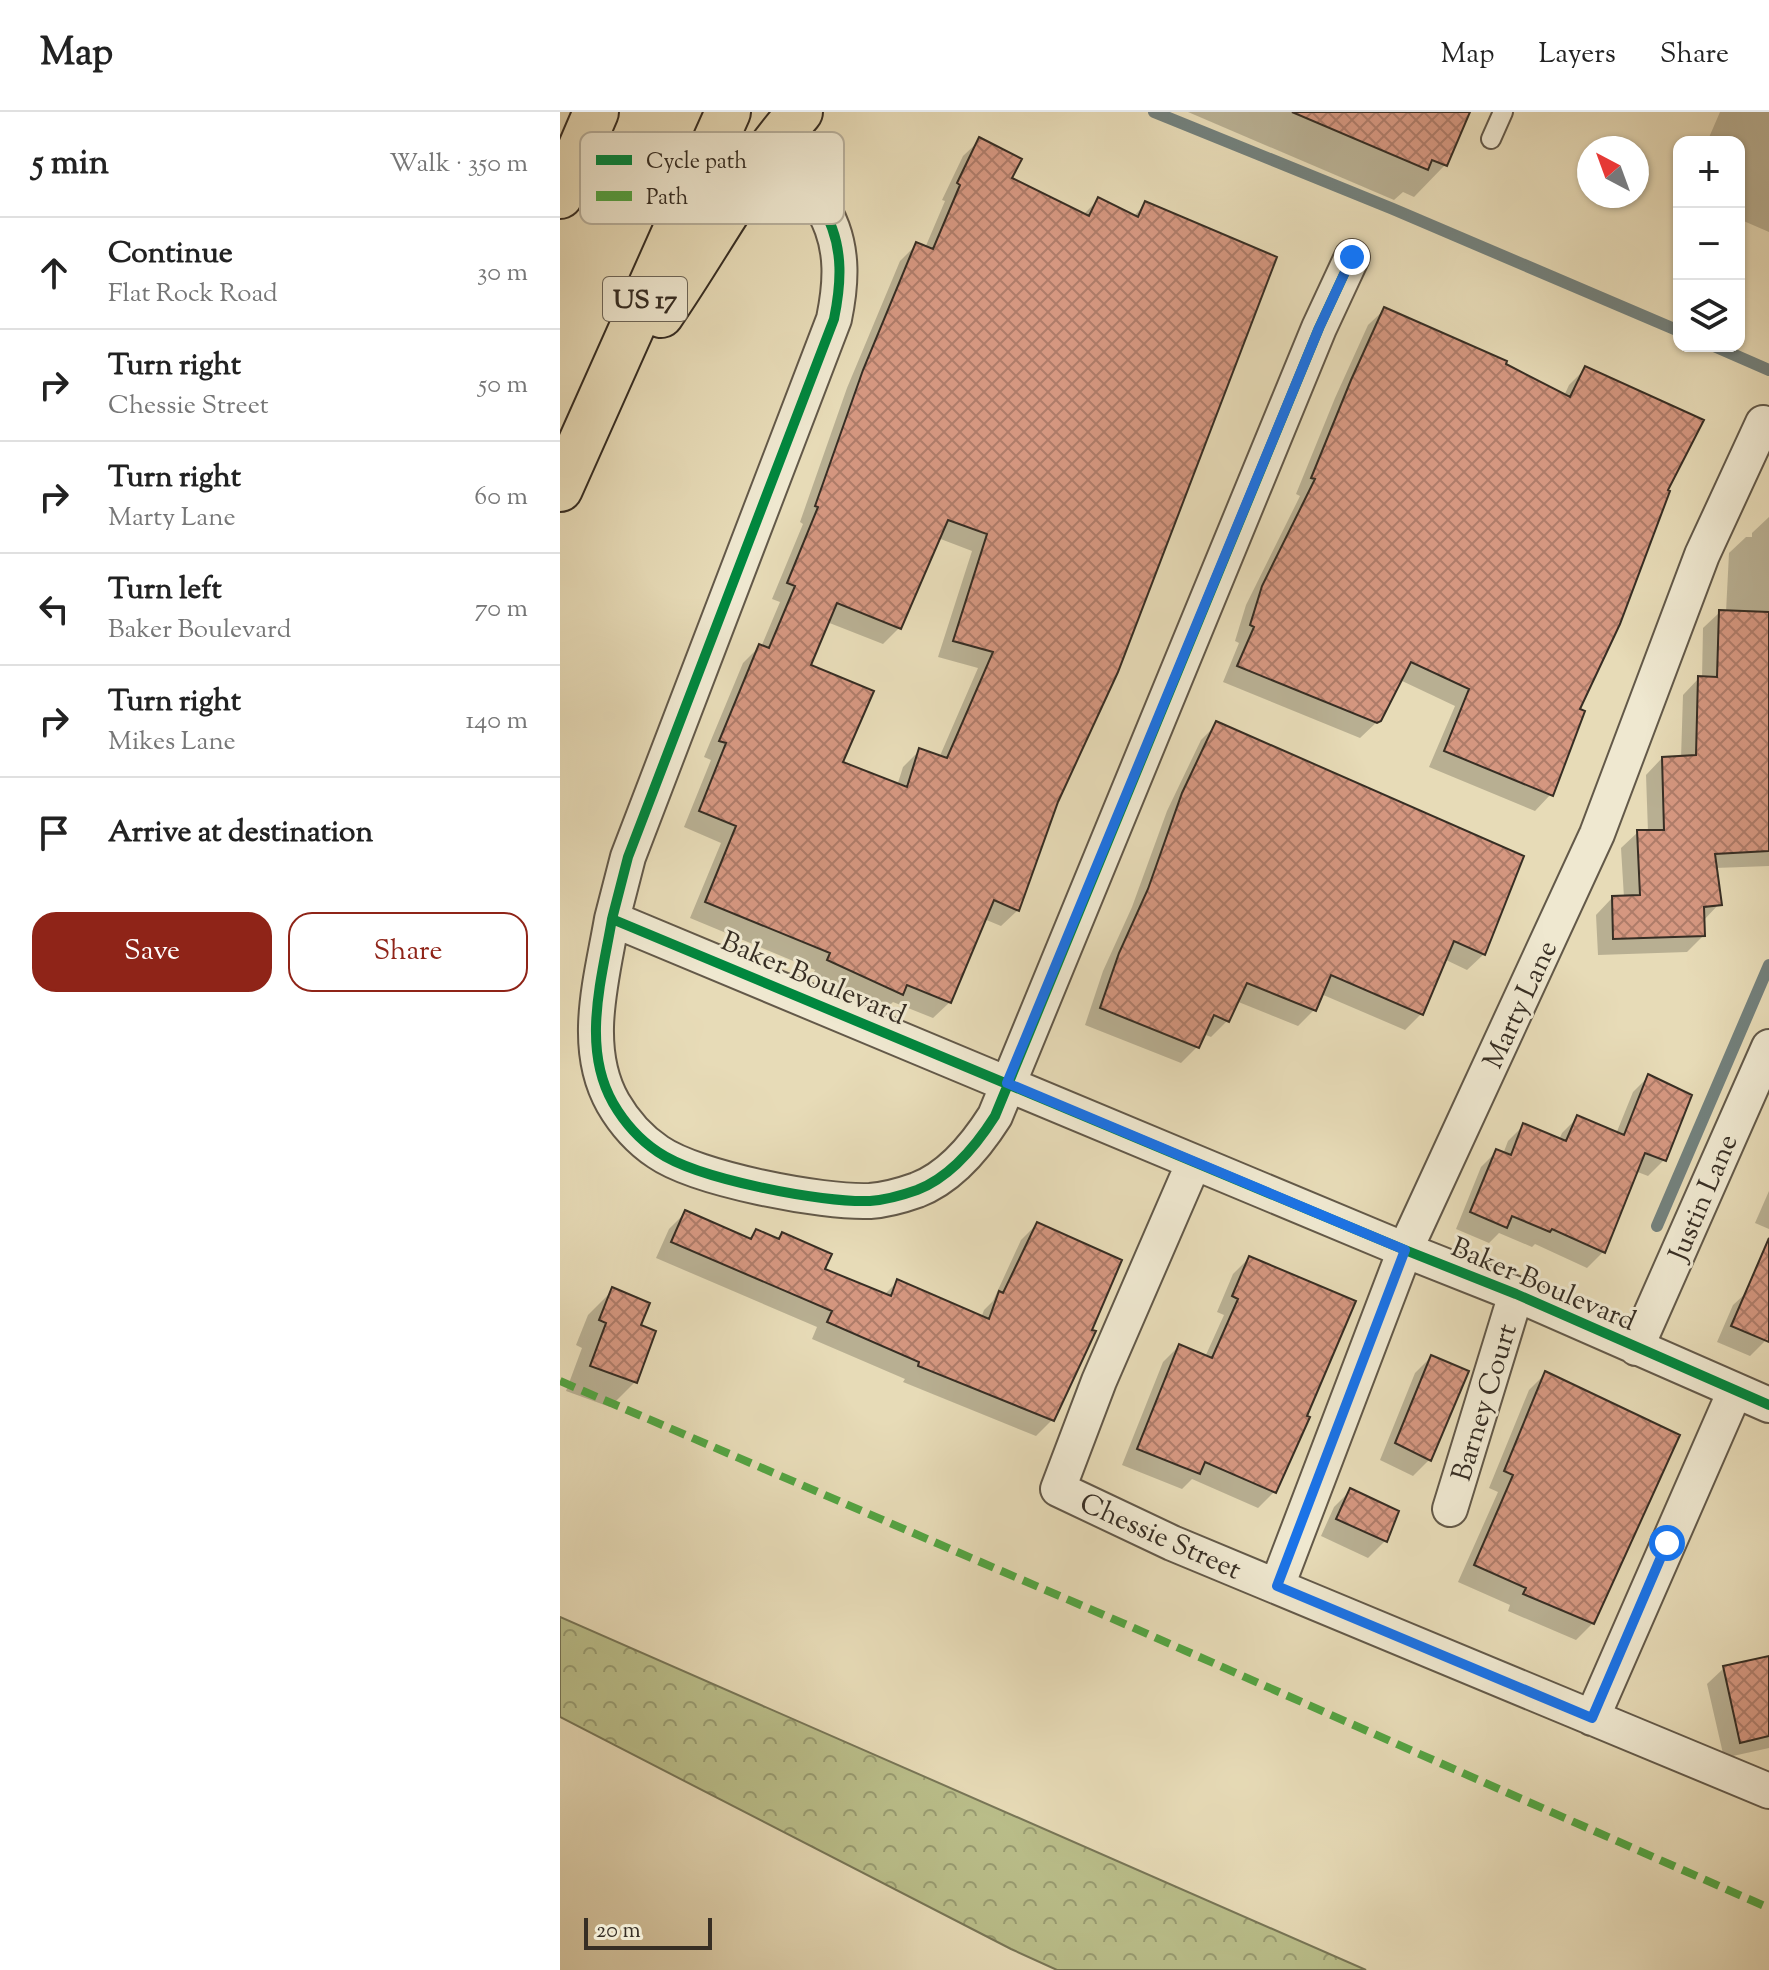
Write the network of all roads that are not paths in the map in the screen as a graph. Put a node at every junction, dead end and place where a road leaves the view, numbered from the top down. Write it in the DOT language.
graph roads {
  1 [pos="596,112"];
  2 [pos="728,112"];
  3 [pos="1503,112"];
  4 [pos="587,132"];
  5 [pos="719,132"];
  6 [pos="1491,139"];
  7 [pos="580,149"];
  8 [pos="560,196"];
  9 [pos="678,224"];
  10 [pos="718,224"];
  11 [pos="831,224"];
  12 [pos="1352,257"];
  13 [pos="594,412"];
  14 [pos="1763,423"];
  15 [pos="560,489"];
  16 [pos="612,919"];
  17 [pos="1769,1047"];
  18 [pos="1007,1083"];
  19 [pos="1194,1162"];
  20 [pos="1405,1250"];
  21 [pos="1516,1294"];
  22 [pos="1636,1348"];
  23 [pos="1735,1391"];
  24 [pos="1769,1405"];
  25 [pos="1450,1509"];
  26 [pos="1277,1586"];
  27 [pos="1592,1718"];
  28 [pos="1769,1791"];
  1 -- 4 [label="highway"];
  2 -- 5 [label="highway, US 17"];
  3 -- 6 [label="lane"];
  7 -- 8 [label="highway"];
  9 -- 13 [label="highway, US 17"];
  10 -- 13 [label="highway"];
  11 -- 16 [label="street"];
  12 -- 18 [label="street"];
  13 -- 15 [label="highway, US 17"];
  14 -- 20 [label="street, Marty Lane"];
  16 -- 18 [label="street, Baker Boulevard"];
  16 -- 18 [label="street"];
  17 -- 22 [label="street, Justin Lane"];
  18 -- 19 [label="street, Baker Boulevard"];
  19 -- 20 [label="street, Baker Boulevard"];
  19 -- 26 [label="street, Chessie Street"];
  20 -- 21 [label="street, Baker Boulevard"];
  20 -- 26 [label="street, Marty Lane"];
  21 -- 22 [label="street, Baker Boulevard"];
  21 -- 25 [label="street, Barney Court"];
  22 -- 23 [label="street, Baker Boulevard"];
  23 -- 24 [label="street, Baker Boulevard"];
  23 -- 27 [label="street"];
  26 -- 27 [label="street, Chessie Street"];
  27 -- 28 [label="street, Chessie Street"];
}
